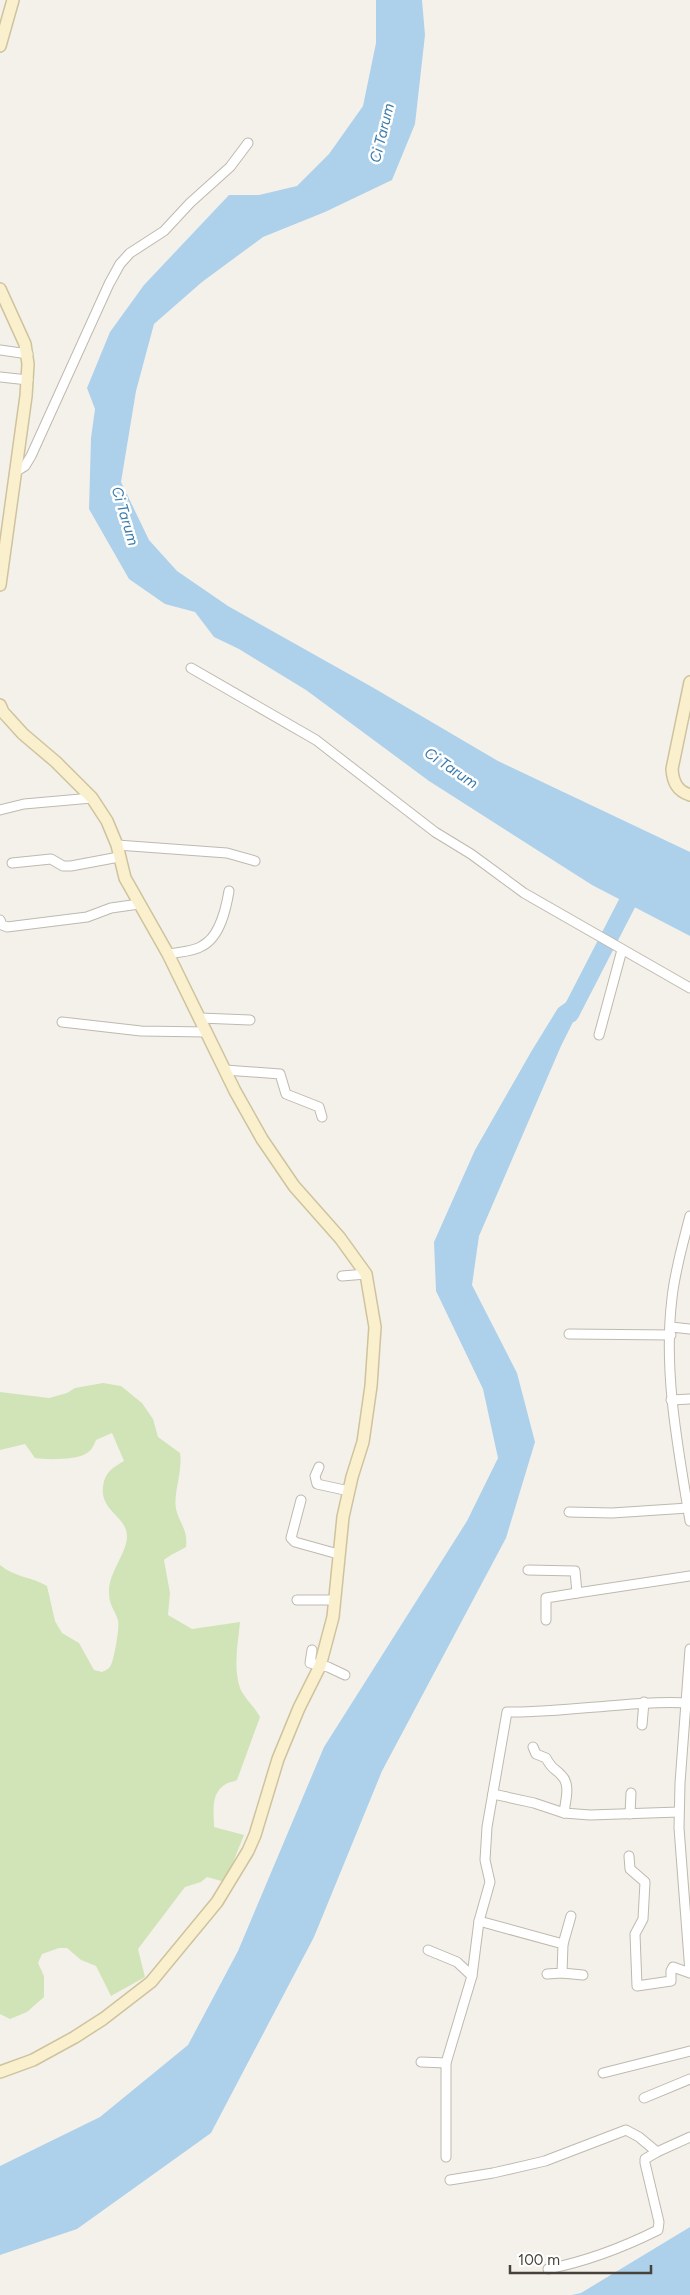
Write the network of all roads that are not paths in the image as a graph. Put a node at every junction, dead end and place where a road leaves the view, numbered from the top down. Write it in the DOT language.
graph roads {
  1 [pos="13,0"];
  2 [pos="0,46"];
  3 [pos="248,143"];
  4 [pos="0,289"];
  5 [pos="0,350"];
  6 [pos="28,354"];
  7 [pos="0,377"];
  8 [pos="28,380"];
  9 [pos="15,472"];
  10 [pos="0,585"];
  11 [pos="191,668"];
  12 [pos="690,682"];
  13 [pos="0,705"];
  14 [pos="690,796"];
  15 [pos="92,798"];
  16 [pos="0,810"];
  17 [pos="117,844"];
  18 [pos="119,857"];
  19 [pos="255,861"];
  20 [pos="12,863"];
  21 [pos="229,891"];
  22 [pos="139,904"];
  23 [pos="0,920"];
  24 [pos="622,950"];
  25 [pos="168,954"];
  26 [pos="690,988"];
  27 [pos="200,1018"];
  28 [pos="250,1020"];
  29 [pos="62,1022"];
  30 [pos="207,1032"];
  31 [pos="599,1035"];
  32 [pos="225,1070"];
  33 [pos="322,1117"];
  34 [pos="690,1216"];
  35 [pos="366,1274"];
  36 [pos="342,1276"];
  37 [pos="690,1329"];
  38 [pos="671,1331"];
  39 [pos="569,1334"];
  40 [pos="690,1398"];
  41 [pos="671,1400"];
  42 [pos="686,1462"];
  43 [pos="319,1467"];
  44 [pos="349,1491"];
  45 [pos="301,1500"];
  46 [pos="688,1508"];
  47 [pos="569,1512"];
  48 [pos="690,1521"];
  49 [pos="338,1554"];
  50 [pos="528,1570"];
  51 [pos="690,1576"];
  52 [pos="577,1593"];
  53 [pos="298,1600"];
  54 [pos="334,1600"];
  55 [pos="546,1620"];
  56 [pos="690,1649"];
  57 [pos="324,1653"];
  58 [pos="320,1666"];
  59 [pos="345,1675"];
  60 [pos="644,1702"];
  61 [pos="688,1703"];
  62 [pos="642,1725"];
  63 [pos="533,1747"];
  64 [pos="631,1793"];
  65 [pos="493,1794"];
  66 [pos="679,1812"];
  67 [pos="564,1813"];
  68 [pos="630,1814"];
  69 [pos="690,1850"];
  70 [pos="680,1851"];
  71 [pos="629,1856"];
  72 [pos="571,1916"];
  73 [pos="479,1921"];
  74 [pos="563,1944"];
  75 [pos="428,1950"];
  76 [pos="690,1972"];
  77 [pos="562,1973"];
  78 [pos="547,1974"];
  79 [pos="583,1975"];
  80 [pos="472,1976"];
  81 [pos="690,2051"];
  82 [pos="421,2062"];
  83 [pos="446,2063"];
  84 [pos="0,2072"];
  85 [pos="603,2073"];
  86 [pos="690,2079"];
  87 [pos="644,2098"];
  88 [pos="690,2137"];
  89 [pos="657,2152"];
  90 [pos="446,2156"];
  91 [pos="450,2180"];
  92 [pos="548,2268"];
  1 -- 2 [label="street"];
  3 -- 9 [label="street"];
  4 -- 6 [label="street"];
  5 -- 6 [label="street"];
  6 -- 8 [label="street"];
  7 -- 8 [label="street"];
  8 -- 9 [label="street"];
  9 -- 10 [label="street"];
  11 -- 24 [label="street"];
  12 -- 14 [label="street"];
  13 -- 15 [label="street"];
  15 -- 16 [label="street"];
  15 -- 17 [label="street"];
  17 -- 18 [label="street"];
  17 -- 19 [label="street"];
  18 -- 20 [label="street"];
  18 -- 22 [label="street"];
  21 -- 25 [label="street"];
  22 -- 23 [label="street"];
  22 -- 25 [label="street"];
  24 -- 26 [label="street"];
  24 -- 31 [label="street"];
  25 -- 27 [label="street"];
  27 -- 28 [label="street"];
  27 -- 30 [label="street"];
  29 -- 30 [label="street"];
  30 -- 32 [label="street"];
  32 -- 33 [label="street"];
  32 -- 35 [label="street"];
  34 -- 38 [label="street"];
  35 -- 36 [label="street"];
  35 -- 44 [label="street"];
  37 -- 38 [label="street"];
  38 -- 39 [label="street"];
  38 -- 41 [label="street"];
  40 -- 41 [label="street"];
  41 -- 42 [label="street"];
  42 -- 46 [label="street"];
  43 -- 44 [label="street"];
  44 -- 49 [label="street"];
  45 -- 49 [label="street"];
  46 -- 47 [label="street"];
  46 -- 48 [label="street"];
  49 -- 54 [label="street"];
  50 -- 52 [label="street"];
  51 -- 52 [label="street"];
  52 -- 55 [label="street"];
  53 -- 54 [label="street"];
  54 -- 57 [label="street"];
  56 -- 61 [label="street"];
  57 -- 58 [label="street"];
  57 -- 58 [label="street"];
  58 -- 59 [label="street"];
  58 -- 84 [label="street"];
  60 -- 61 [label="street"];
  60 -- 62 [label="street"];
  60 -- 65 [label="street"];
  61 -- 66 [label="street"];
  63 -- 67 [label="street"];
  64 -- 68 [label="street"];
  65 -- 67 [label="street"];
  65 -- 73 [label="street"];
  66 -- 68 [label="street"];
  66 -- 70 [label="street"];
  67 -- 68 [label="street"];
  69 -- 70 [label="street"];
  70 -- 76 [label="street"];
  71 -- 76 [label="street"];
  72 -- 74 [label="street"];
  73 -- 74 [label="street"];
  73 -- 80 [label="street"];
  74 -- 77 [label="street"];
  75 -- 80 [label="street"];
  77 -- 78 [label="street"];
  77 -- 79 [label="street"];
  80 -- 83 [label="street"];
  81 -- 85 [label="street"];
  82 -- 83 [label="street"];
  83 -- 90 [label="street"];
  86 -- 87 [label="street"];
  88 -- 89 [label="street"];
  89 -- 91 [label="street"];
  89 -- 92 [label="street"];
}
